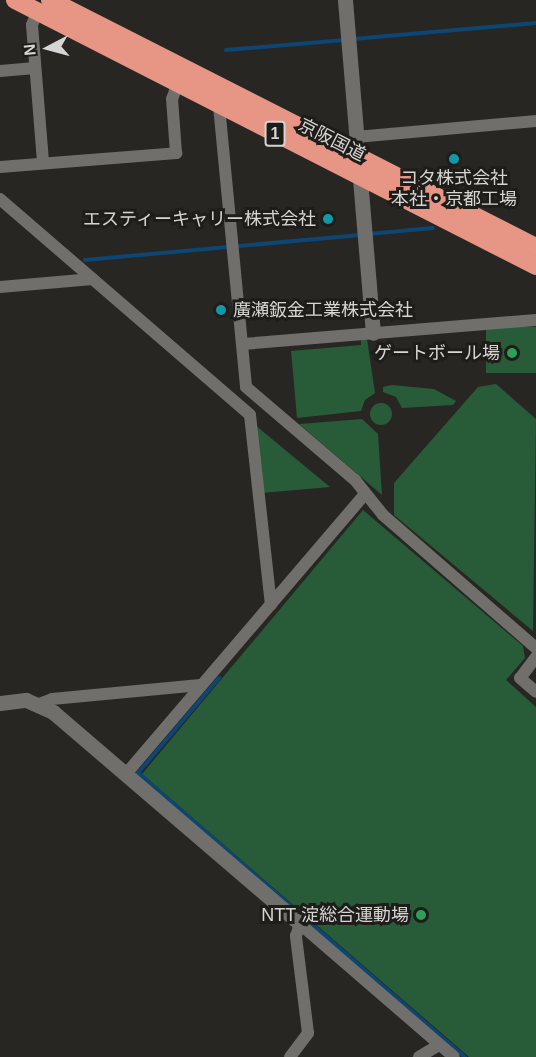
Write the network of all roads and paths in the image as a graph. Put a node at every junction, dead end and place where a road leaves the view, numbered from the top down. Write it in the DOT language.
graph roads {
  1 [pos="15,0"];
  2 [pos="345,0"];
  3 [pos="44,6"];
  4 [pos="35,68"];
  5 [pos="0,71"];
  6 [pos="177,86"];
  7 [pos="219,106"];
  8 [pos="536,121"];
  9 [pos="356,137"];
  10 [pos="358,157"];
  11 [pos="43,163"];
  12 [pos="0,167"];
  13 [pos="360,177"];
  14 [pos="0,199"];
  15 [pos="536,247"];
  16 [pos="536,266"];
  17 [pos="93,279"];
  18 [pos="0,287"];
  19 [pos="536,320"];
  20 [pos="373,333"];
  21 [pos="243,344"];
  22 [pos="364,495"];
  23 [pos="271,605"];
  24 [pos="536,648"];
  25 [pos="536,657"];
  26 [pos="200,685"];
  27 [pos="536,692"];
  28 [pos="0,703"];
  29 [pos="39,704"];
  30 [pos="125,775"];
  31 [pos="300,924"];
  32 [pos="439,1045"];
  33 [pos="290,1057"];
  34 [pos="419,1057"];
  35 [pos="454,1057"];
  1 -- 3 [label="highway, 京阪国道 / 1"];
  2 -- 9 [label="street"];
  3 -- 4 [label="street"];
  3 -- 6 [label="highway, 京阪国道 / 1"];
  3 -- 10 [label="highway, 京阪国道 / 1"];
  4 -- 5 [label="street"];
  4 -- 11 [label="street"];
  6 -- 7 [label="highway, 京阪国道 / 1"];
  6 -- 11 [label="street"];
  7 -- 13 [label="highway, 京阪国道 / 1"];
  7 -- 21 [label="street"];
  8 -- 9 [label="street"];
  9 -- 10 [label="street"];
  10 -- 13 [label="street"];
  10 -- 15 [label="highway, 京阪国道 / 1"];
  11 -- 12 [label="street"];
  13 -- 16 [label="highway, 京阪国道 / 1"];
  13 -- 20 [label="street"];
  14 -- 17 [label="street"];
  17 -- 18 [label="street"];
  17 -- 23 [label="street"];
  19 -- 20 [label="street"];
  20 -- 21 [label="street"];
  21 -- 22 [label="street"];
  22 -- 23 [label="street"];
  22 -- 24 [label="street"];
  23 -- 26 [label="street"];
  25 -- 27 [label="street"];
  26 -- 29 [label="street"];
  26 -- 30 [label="street"];
  28 -- 29 [label="street"];
  29 -- 30 [label="street"];
  30 -- 31 [label="street"];
  31 -- 32 [label="street"];
  31 -- 33 [label="street"];
  32 -- 34 [label="street"];
  32 -- 35 [label="street"];
}
